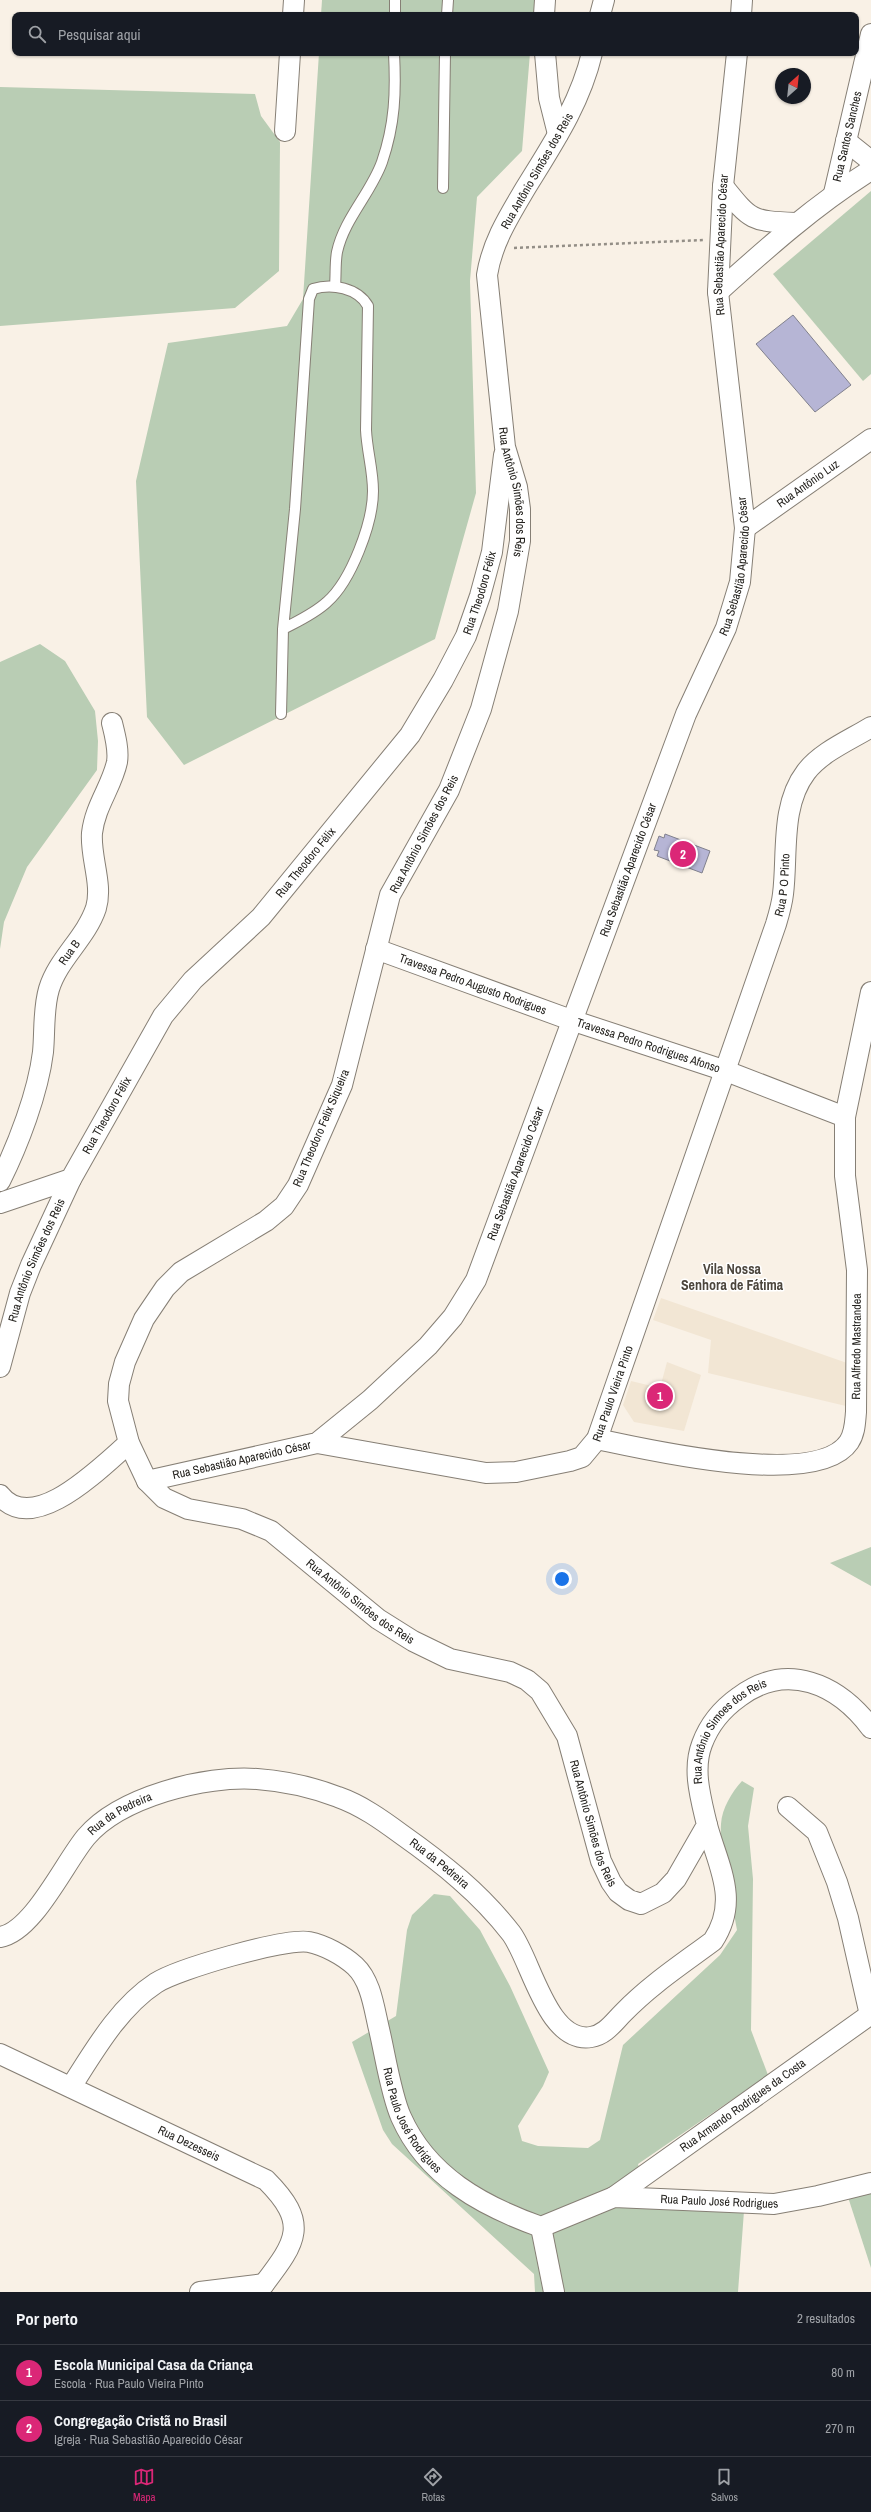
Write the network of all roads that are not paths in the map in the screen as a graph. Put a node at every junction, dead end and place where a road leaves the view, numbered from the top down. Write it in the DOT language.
graph roads {
  1 [pos="294,0"];
  2 [pos="395,0"];
  3 [pos="448,0"];
  4 [pos="545,0"];
  5 [pos="604,0"];
  6 [pos="742,0"];
  7 [pos="293,12"];
  8 [pos="394,12"];
  9 [pos="447,12"];
  10 [pos="544,12"];
  11 [pos="601,12"];
  12 [pos="741,12"];
  13 [pos="871,34"];
  14 [pos="290,56"];
  15 [pos="394,56"];
  16 [pos="445,56"];
  17 [pos="545,56"];
  18 [pos="591,56"];
  19 [pos="737,56"];
  20 [pos="285,131"];
  21 [pos="558,134"];
  22 [pos="846,141"];
  23 [pos="871,161"];
  24 [pos="871,170"];
  25 [pos="723,186"];
  26 [pos="443,188"];
  27 [pos="834,193"];
  28 [pos="796,222"];
  29 [pos="336,286"];
  30 [pos="718,292"];
  31 [pos="871,439"];
  32 [pos="505,447"];
  33 [pos="745,528"];
  34 [pos="283,629"];
  35 [pos="281,714"];
  36 [pos="112,723"];
  37 [pos="871,727"];
  38 [pos="380,930"];
  39 [pos="376,949"];
  40 [pos="871,992"];
  41 [pos="571,1020"];
  42 [pos="726,1071"];
  43 [pos="845,1117"];
  44 [pos="71,1179"];
  45 [pos="0,1181"];
  46 [pos="0,1203"];
  47 [pos="0,1367"];
  48 [pos="597,1439"];
  49 [pos="129,1443"];
  50 [pos="317,1443"];
  51 [pos="147,1481"];
  52 [pos="0,1495"];
  53 [pos="871,1728"];
  54 [pos="788,1807"];
  55 [pos="707,1825"];
  56 [pos="3,1936"];
  57 [pos="870,2014"];
  58 [pos="0,2054"];
  59 [pos="71,2087"];
  60 [pos="871,2183"];
  61 [pos="614,2197"];
  62 [pos="541,2227"];
  63 [pos="263,2288"];
  64 [pos="200,2292"];
  65 [pos="554,2292"];
  1 -- 7 [label="street"];
  2 -- 8 [label="lane"];
  3 -- 9 [label="lane"];
  4 -- 10 [label="street"];
  5 -- 11 [label="street"];
  6 -- 12 [label="street"];
  13 -- 22 [label="street, Rua Santos Sanches"];
  14 -- 20 [label="street"];
  15 -- 29 [label="lane"];
  16 -- 26 [label="lane"];
  17 -- 21 [label="street"];
  18 -- 21 [label="street, Rua Antônio Simões dos Reis"];
  19 -- 25 [label="street, Rua Sebastião Aparecido César"];
  21 -- 32 [label="street, Rua Antônio Simões dos Reis"];
  22 -- 23 [label="street"];
  22 -- 27 [label="street, Rua Santos Sanches"];
  24 -- 27 [label="street"];
  25 -- 28 [label="street"];
  25 -- 30 [label="street, Rua Sebastião Aparecido César"];
  27 -- 28 [label="street"];
  28 -- 30 [label="street"];
  29 -- 34 [label="lane"];
  29 -- 34 [label="lane"];
  30 -- 33 [label="street, Rua Sebastião Aparecido César"];
  31 -- 33 [label="street, Rua Antônio Luz"];
  32 -- 38 [label="street, Rua Antônio Simões dos Reis"];
  32 -- 44 [label="street, Rua Theodoro Félix"];
  33 -- 41 [label="street, Rua Sebastião Aparecido César"];
  34 -- 35 [label="lane"];
  36 -- 45 [label="street, Rua B"];
  37 -- 42 [label="street, Rua P O Pinto"];
  38 -- 39 [label="street, Rua Theodoro Felix Siqueira"];
  39 -- 41 [label="street, Travessa Pedro Augusto Rodrigues"];
  39 -- 49 [label="street, Rua Theodoro Felix Siqueira"];
  40 -- 43 [label="street, Rua Alfredo Mastrandea"];
  41 -- 42 [label="street, Travessa Pedro Rodrigues Afonso"];
  41 -- 50 [label="street, Rua Sebastião Aparecido César"];
  42 -- 43 [label="street"];
  42 -- 48 [label="street, Rua Paulo Vieira Pinto"];
  43 -- 48 [label="street, Rua Alfredo Mastrandea"];
  44 -- 46 [label="street"];
  44 -- 47 [label="street, Rua Antônio Simões dos Reis"];
  48 -- 50 [label="street, Rua Paulo Vieira Pinto"];
  49 -- 51 [label="street, Rua Antônio Simões dos Reis"];
  49 -- 52 [label="street"];
  50 -- 51 [label="street, Rua Sebastião Aparecido César"];
  51 -- 55 [label="street, Rua Antônio Simões dos Reis"];
  53 -- 55 [label="street, Rua Antônio Simoes dos Reis"];
  54 -- 57 [label="street"];
  55 -- 56 [label="street, Rua da Pedreira"];
  57 -- 61 [label="street, Rua Armando Rodrigues da Costa"];
  58 -- 59 [label="street, Rua Dezesseis"];
  59 -- 62 [label="street, Rua Paulo José Rodrigues"];
  59 -- 63 [label="street, Rua Dezesseis"];
  60 -- 61 [label="street, Rua Paulo José Rodrigues"];
  61 -- 62 [label="street, Rua Paulo José Rodrigues"];
  62 -- 65 [label="street"];
  63 -- 64 [label="street"];
}
